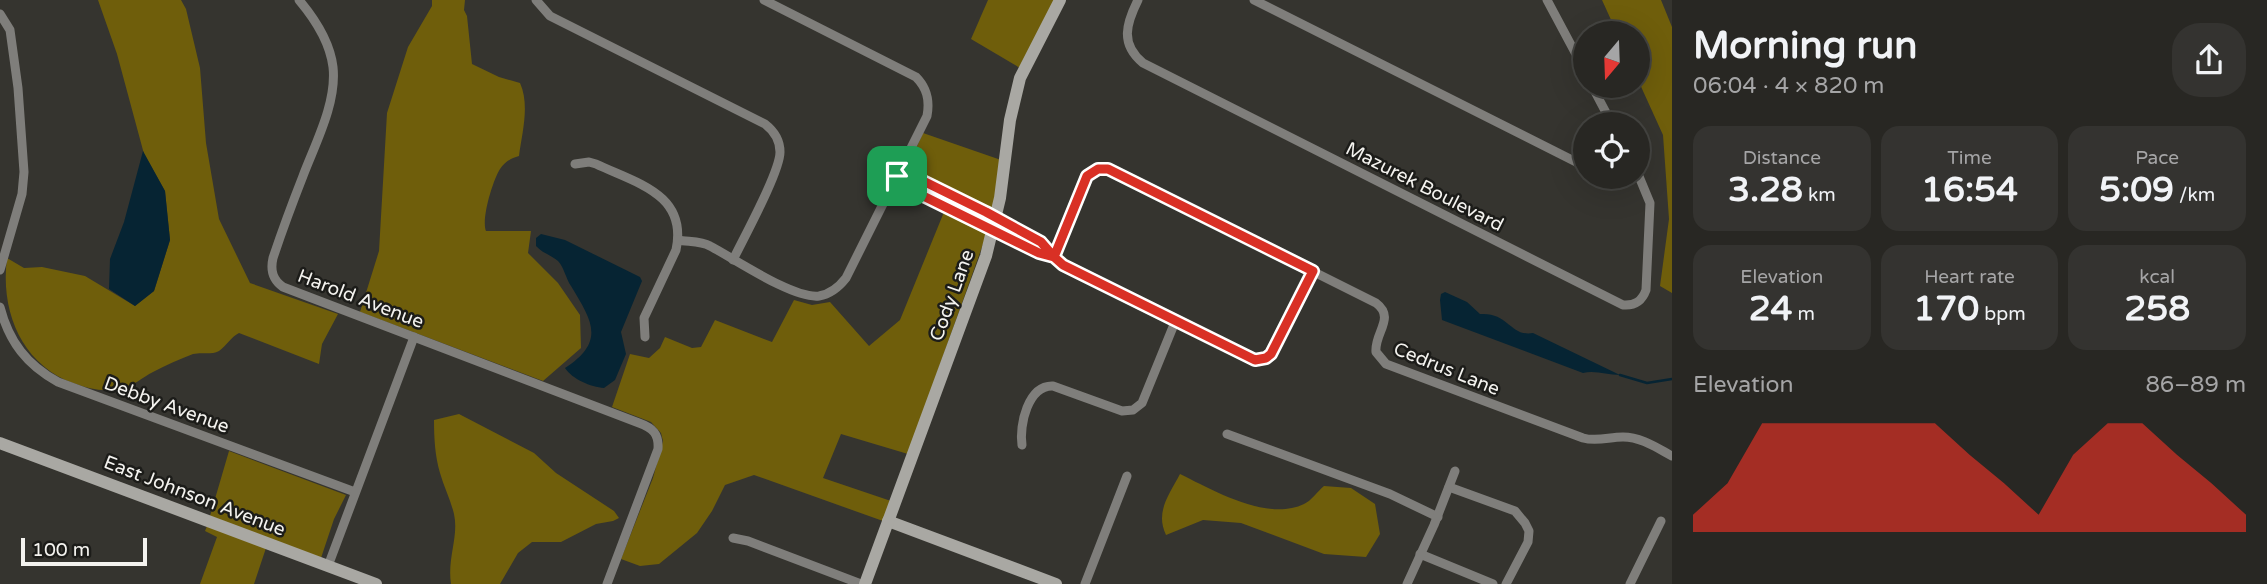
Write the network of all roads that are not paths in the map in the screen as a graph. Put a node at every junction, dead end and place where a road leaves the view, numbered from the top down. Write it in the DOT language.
graph roads {
  1 [pos="299,0"];
  2 [pos="536,0"];
  3 [pos="764,0"];
  4 [pos="1060,0"];
  5 [pos="1138,0"];
  6 [pos="1254,0"];
  7 [pos="1547,0"];
  8 [pos="0,14"];
  9 [pos="1573,49"];
  10 [pos="1573,160"];
  11 [pos="575,164"];
  12 [pos="897,176"];
  13 [pos="1644,189"];
  14 [pos="994,224"];
  15 [pos="678,240"];
  16 [pos="1054,257"];
  17 [pos="733,260"];
  18 [pos="0,270"];
  19 [pos="1313,271"];
  20 [pos="0,307"];
  21 [pos="1175,322"];
  22 [pos="645,337"];
  23 [pos="414,338"];
  24 [pos="1227,434"];
  25 [pos="0,443"];
  26 [pos="1022,445"];
  27 [pos="1672,456"];
  28 [pos="1455,471"];
  29 [pos="1127,476"];
  30 [pos="1449,487"];
  31 [pos="355,492"];
  32 [pos="1438,517"];
  33 [pos="888,521"];
  34 [pos="1661,521"];
  35 [pos="733,538"];
  36 [pos="1420,554"];
  37 [pos="328,566"];
  38 [pos="376,584"];
  39 [pos="607,584"];
  40 [pos="863,584"];
  41 [pos="1056,584"];
  42 [pos="1085,584"];
  43 [pos="1407,584"];
  44 [pos="1493,584"];
  45 [pos="1506,584"];
  46 [pos="1630,584"];
  1 -- 23 [label="street, Harold Avenue"];
  2 -- 17 [label="street"];
  3 -- 12 [label="street"];
  4 -- 14 [label="street, Cody Lane"];
  5 -- 13 [label="street, Mazurek Boulevard"];
  6 -- 10 [label="street"];
  7 -- 9 [label="street"];
  8 -- 18 [label="street"];
  11 -- 15 [label="street"];
  12 -- 14 [label="street"];
  12 -- 17 [label="street"];
  14 -- 16 [label="street"];
  14 -- 33 [label="street, Cody Lane"];
  15 -- 17 [label="street"];
  15 -- 22 [label="street"];
  16 -- 19 [label="street, Cedrus Lane"];
  16 -- 21 [label="street"];
  19 -- 21 [label="street"];
  19 -- 27 [label="street, Cedrus Lane"];
  20 -- 31 [label="street, Debby Avenue"];
  21 -- 26 [label="street"];
  23 -- 31 [label="street"];
  23 -- 39 [label="street, Harold Avenue"];
  24 -- 32 [label="street"];
  25 -- 37 [label="street, East Johnson Avenue"];
  28 -- 30 [label="street"];
  29 -- 42 [label="street"];
  30 -- 32 [label="street"];
  30 -- 45 [label="street"];
  31 -- 37 [label="street"];
  32 -- 36 [label="street"];
  33 -- 40 [label="street, Cody Lane"];
  33 -- 41 [label="street"];
  34 -- 46 [label="street"];
  35 -- 40 [label="street"];
  36 -- 43 [label="street"];
  36 -- 44 [label="street"];
  37 -- 38 [label="street, East Johnson Avenue"];
}
